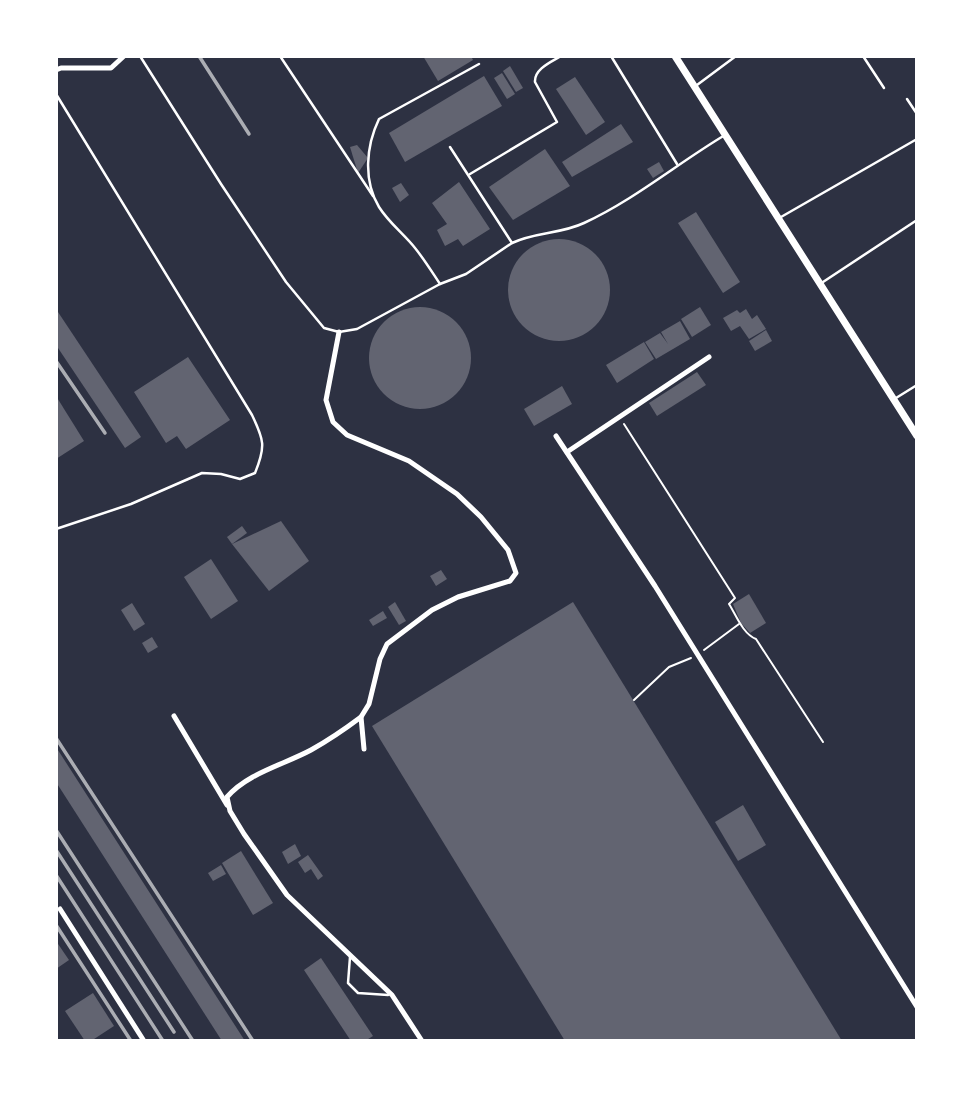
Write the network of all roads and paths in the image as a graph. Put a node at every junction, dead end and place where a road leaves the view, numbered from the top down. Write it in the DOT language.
graph roads {
  1 [pos="124,56"];
  2 [pos="140,56"];
  3 [pos="280,56"];
  4 [pos="561,56"];
  5 [pos="611,56"];
  6 [pos="674,56"];
  7 [pos="736,56"];
  8 [pos="863,56"];
  9 [pos="479,64"];
  10 [pos="56,70"];
  11 [pos="694,87"];
  12 [pos="884,88"];
  13 [pos="56,94"];
  14 [pos="907,99"];
  15 [pos="917,114"];
  16 [pos="725,135"];
  17 [pos="917,139"];
  18 [pos="450,147"];
  19 [pos="677,165"];
  20 [pos="469,175"];
  21 [pos="378,205"];
  22 [pos="778,218"];
  23 [pos="917,220"];
  24 [pos="512,243"];
  25 [pos="440,284"];
  26 [pos="820,284"];
  27 [pos="339,332"];
  28 [pos="709,357"];
  29 [pos="917,385"];
  30 [pos="894,400"];
  31 [pos="620,417"];
  32 [pos="556,436"];
  33 [pos="917,436"];
  34 [pos="566,452"];
  35 [pos="56,529"];
  36 [pos="741,623"];
  37 [pos="705,650"];
  38 [pos="692,658"];
  39 [pos="634,700"];
  40 [pos="174,716"];
  41 [pos="361,717"];
  42 [pos="823,742"];
  43 [pos="364,749"];
  44 [pos="230,811"];
  45 [pos="60,909"];
  46 [pos="350,955"];
  47 [pos="392,995"];
  48 [pos="917,1007"];
  49 [pos="144,1041"];
  50 [pos="422,1041"];
  1 -- 10 [label="street"];
  2 -- 27 [label="lane"];
  3 -- 21 [label="lane"];
  4 -- 20 [label="lane"];
  5 -- 19 [label="lane"];
  6 -- 11 [label="main road"];
  7 -- 11 [label="lane"];
  8 -- 12 [label="lane"];
  9 -- 21 [label="lane"];
  11 -- 16 [label="main road"];
  13 -- 35 [label="lane"];
  14 -- 15 [label="lane"];
  16 -- 19 [label="lane"];
  16 -- 22 [label="main road"];
  17 -- 22 [label="lane"];
  18 -- 20 [label="lane"];
  19 -- 24 [label="lane"];
  20 -- 24 [label="lane"];
  21 -- 25 [label="lane"];
  22 -- 26 [label="main road"];
  23 -- 26 [label="lane"];
  24 -- 25 [label="lane"];
  25 -- 27 [label="lane"];
  26 -- 30 [label="main road"];
  27 -- 41 [label="street"];
  28 -- 31 [label="street"];
  29 -- 30 [label="lane"];
  30 -- 33 [label="main road"];
  31 -- 34 [label="street"];
  31 -- 36 [label="path"];
  32 -- 34 [label="street"];
  34 -- 48 [label="street"];
  36 -- 37 [label="path"];
  36 -- 42 [label="path"];
  38 -- 39 [label="path"];
  40 -- 44 [label="street"];
  41 -- 43 [label="street"];
  41 -- 44 [label="street"];
  44 -- 46 [label="street"];
  45 -- 49 [label="street"];
  46 -- 47 [label="street"];
  46 -- 47 [label="lane"];
  47 -- 50 [label="street"];
}
